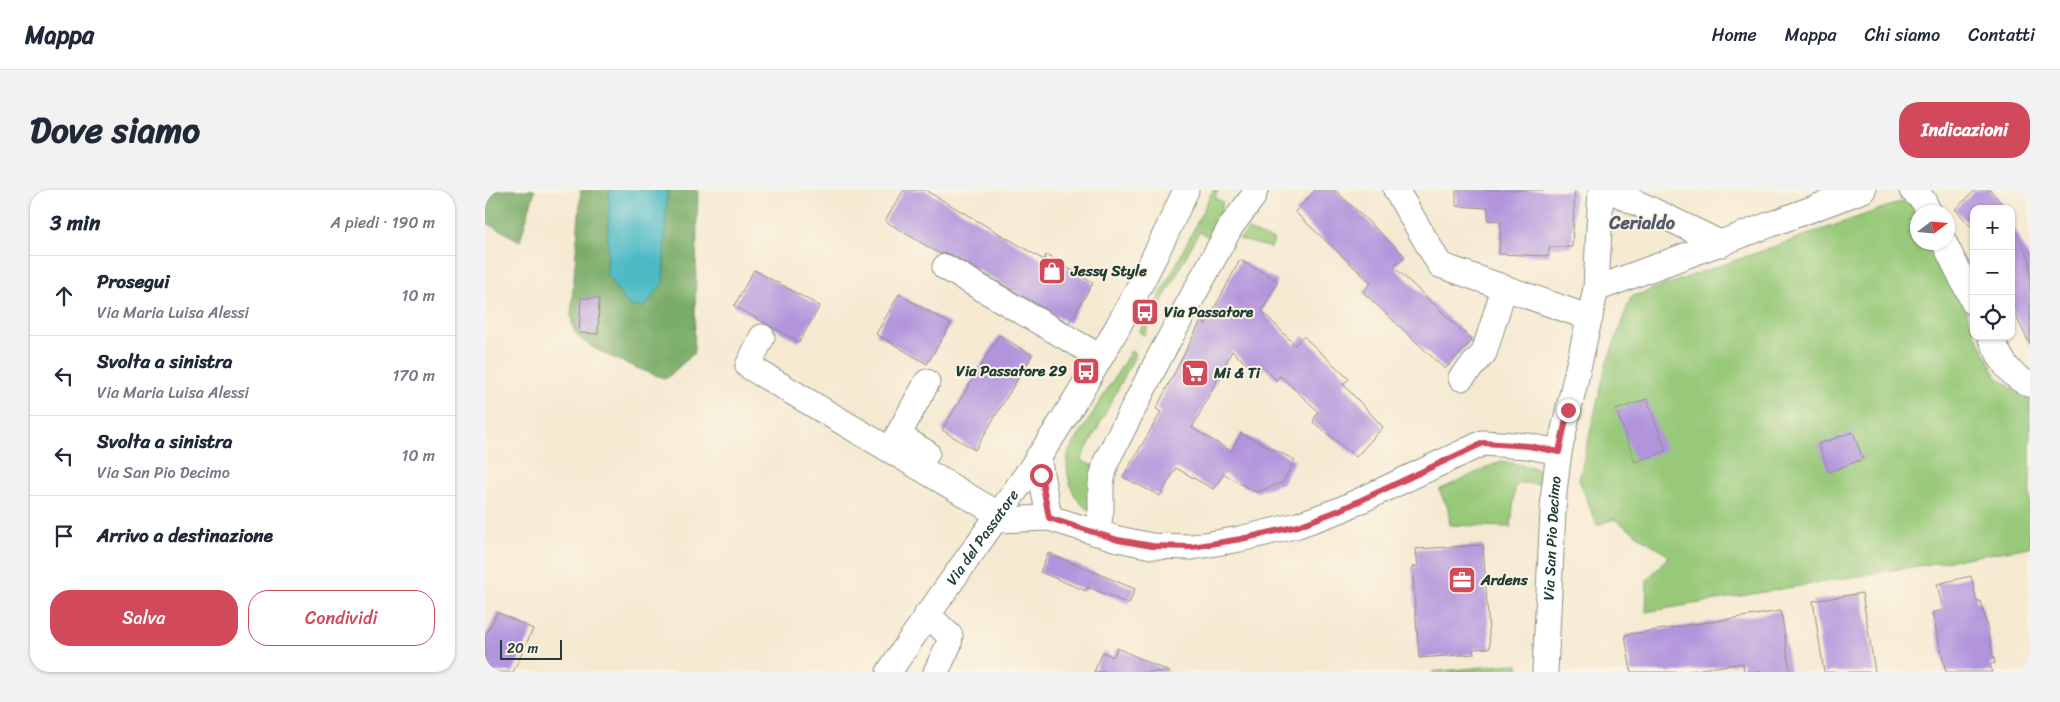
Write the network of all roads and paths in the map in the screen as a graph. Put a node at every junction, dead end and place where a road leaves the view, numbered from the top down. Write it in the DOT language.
graph roads {
  1 [pos="1186,190"];
  2 [pos="1255,190"];
  3 [pos="1396,190"];
  4 [pos="1601,190"];
  5 [pos="1610,190"];
  6 [pos="1863,190"];
  7 [pos="1912,190"];
  8 [pos="1926,205"];
  9 [pos="1722,244"];
  10 [pos="1948,250"];
  11 [pos="945,267"];
  12 [pos="1504,288"];
  13 [pos="1596,289"];
  14 [pos="1970,295"];
  15 [pos="1590,318"];
  16 [pos="762,337"];
  17 [pos="1992,340"];
  18 [pos="1100,357"];
  19 [pos="1461,378"];
  20 [pos="927,382"];
  21 [pos="2030,384"];
  22 [pos="1559,452"];
  23 [pos="1038,457"];
  24 [pos="1000,512"];
  25 [pos="1049,518"];
  26 [pos="1097,534"];
  27 [pos="927,614"];
  28 [pos="889,672"];
  29 [pos="936,672"];
  30 [pos="1545,672"];
  1 -- 18 [label="street, Via del Passatore"];
  2 -- 26 [label="street"];
  3 -- 12 [label="street"];
  4 -- 13 [label="street, Via San Pio Decimo"];
  5 -- 9 [label="street"];
  6 -- 9 [label="street"];
  7 -- 8 [label="street"];
  9 -- 13 [label="street"];
  10 -- 14 [label="street"];
  11 -- 18 [label="street"];
  12 -- 15 [label="street"];
  12 -- 19 [label="street"];
  13 -- 15 [label="street, Via San Pio Decimo"];
  15 -- 22 [label="street, Via San Pio Decimo"];
  16 -- 24 [label="street"];
  17 -- 21 [label="street"];
  18 -- 23 [label="street, Via del Passatore"];
  20 -- 24 [label="street"];
  22 -- 26 [label="street"];
  22 -- 30 [label="street, Via San Pio Decimo"];
  23 -- 24 [label="street, Via del Passatore"];
  23 -- 25 [label="street"];
  24 -- 25 [label="street"];
  24 -- 27 [label="street, Via del Passatore"];
  25 -- 26 [label="street"];
  27 -- 28 [label="street, Via del Passatore"];
  27 -- 29 [label="street"];
}
